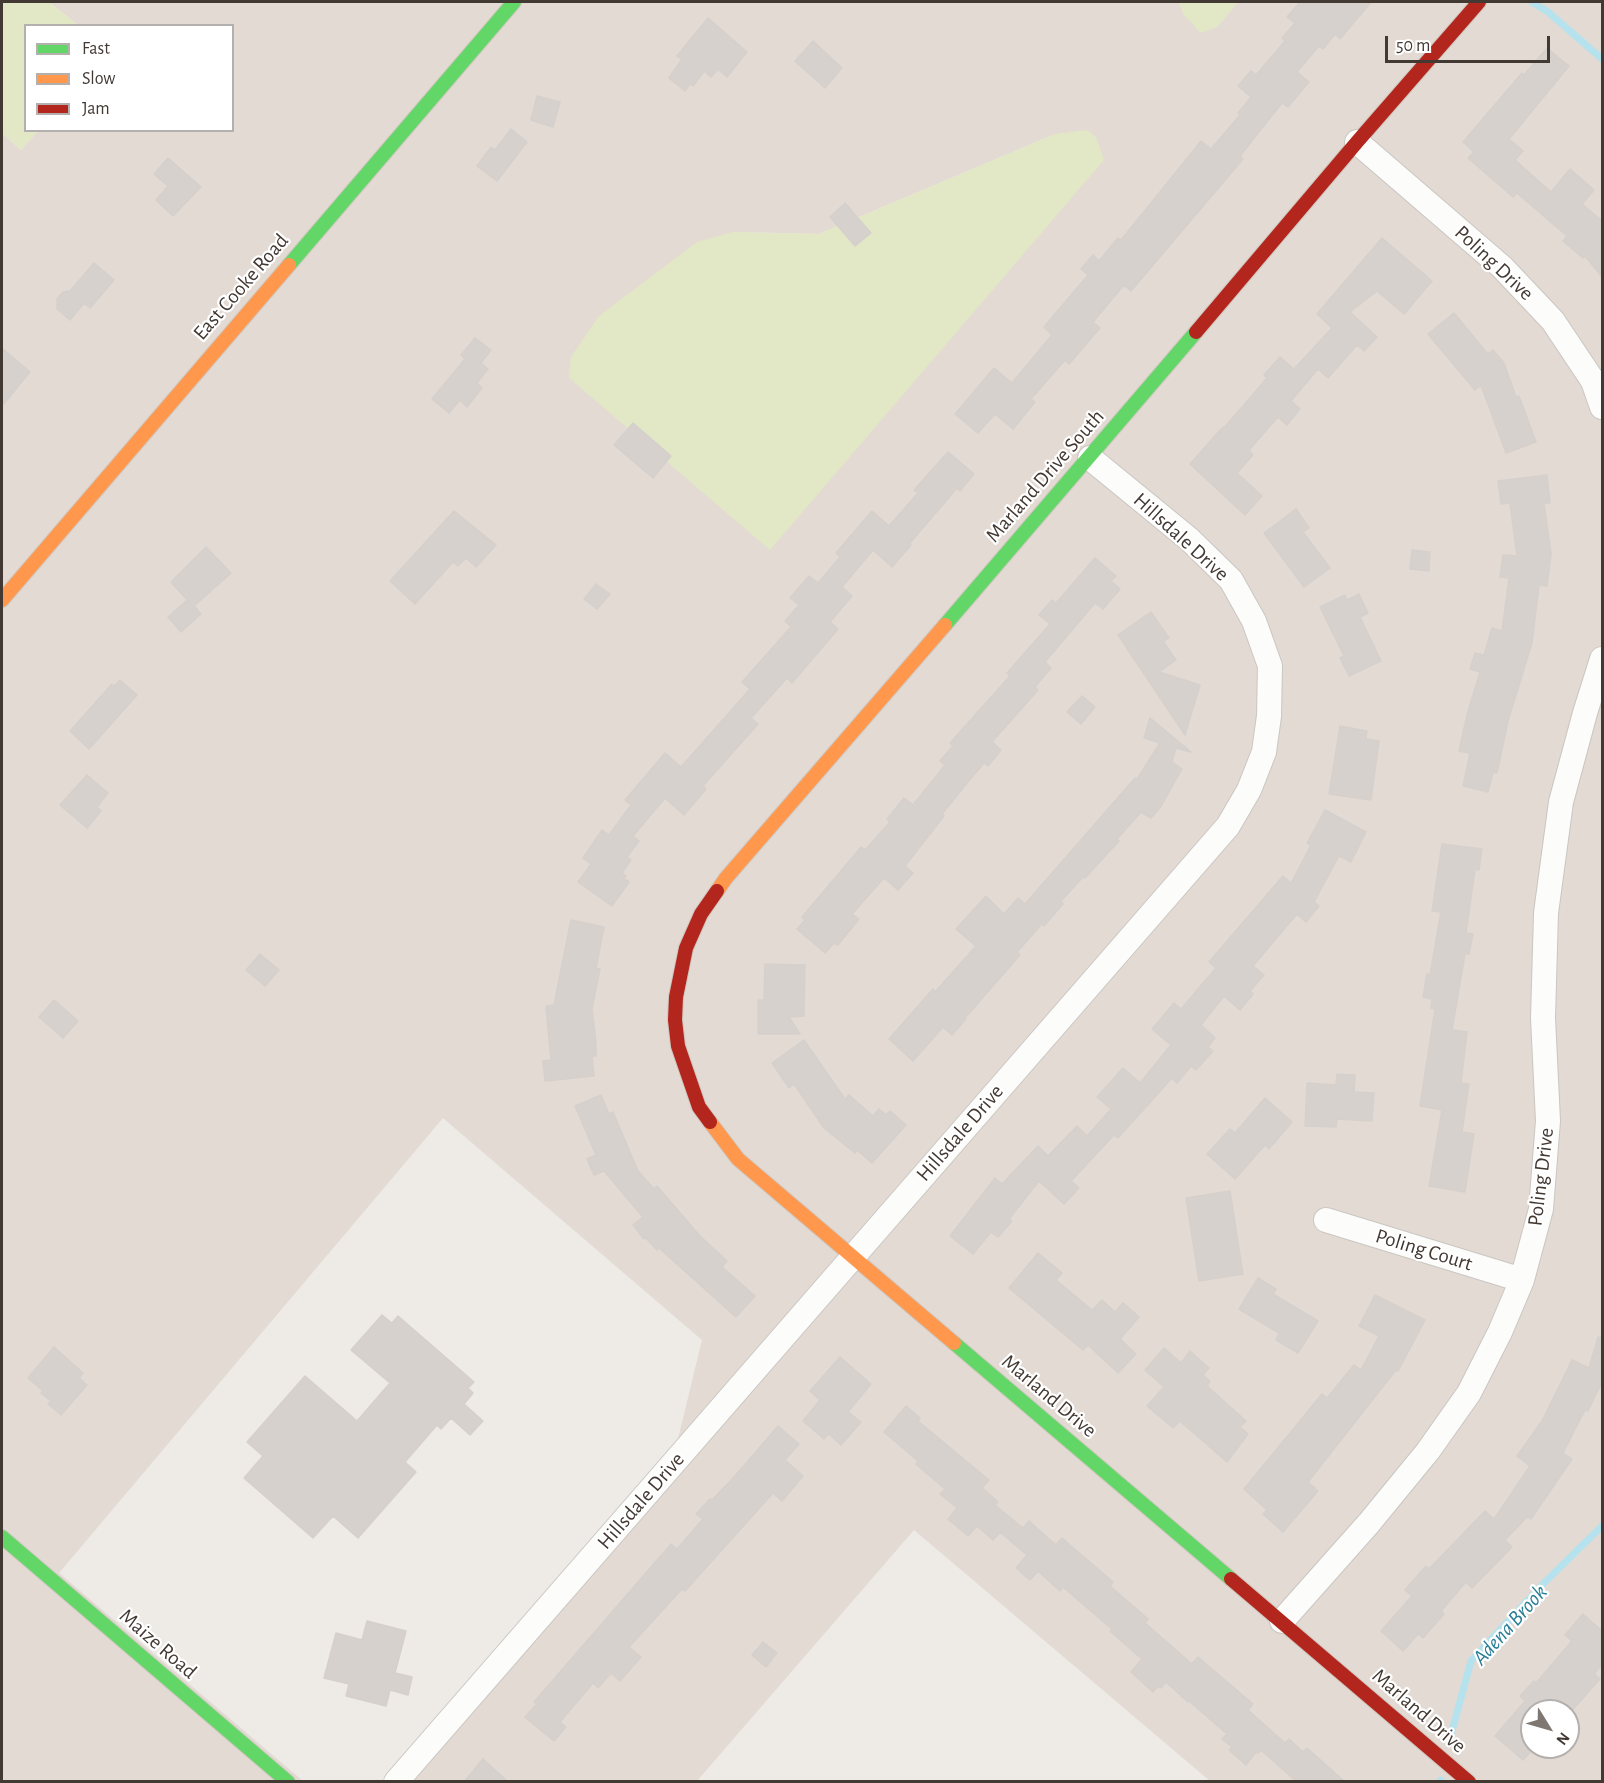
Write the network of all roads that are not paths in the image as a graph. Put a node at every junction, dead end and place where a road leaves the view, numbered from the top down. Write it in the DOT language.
graph roads {
  1 [pos="514,2"];
  2 [pos="1479,2"];
  3 [pos="1357,142"];
  4 [pos="1602,407"];
  5 [pos="1090,458"];
  6 [pos="2,600"];
  7 [pos="1602,659"];
  8 [pos="676,997"];
  9 [pos="1326,1220"];
  10 [pos="853,1255"];
  11 [pos="1522,1280"];
  12 [pos="2,1538"];
  13 [pos="1282,1621"];
  14 [pos="288,1782"];
  15 [pos="396,1782"];
  16 [pos="1469,1782"];
  1 -- 6 [label="street, East Cooke Road"];
  2 -- 3 [label="street, Marland Drive South"];
  3 -- 4 [label="street, Poling Drive"];
  3 -- 5 [label="street, Marland Drive South"];
  5 -- 8 [label="street, Marland Drive South"];
  5 -- 10 [label="street, Hillsdale Drive"];
  7 -- 11 [label="street, Poling Drive"];
  8 -- 10 [label="street, Marland Drive"];
  9 -- 11 [label="street, Poling Court"];
  10 -- 13 [label="street, Marland Drive"];
  10 -- 15 [label="street, Hillsdale Drive"];
  11 -- 13 [label="street, Poling Drive"];
  12 -- 14 [label="street, Maize Road"];
  13 -- 16 [label="street, Marland Drive"];
}
